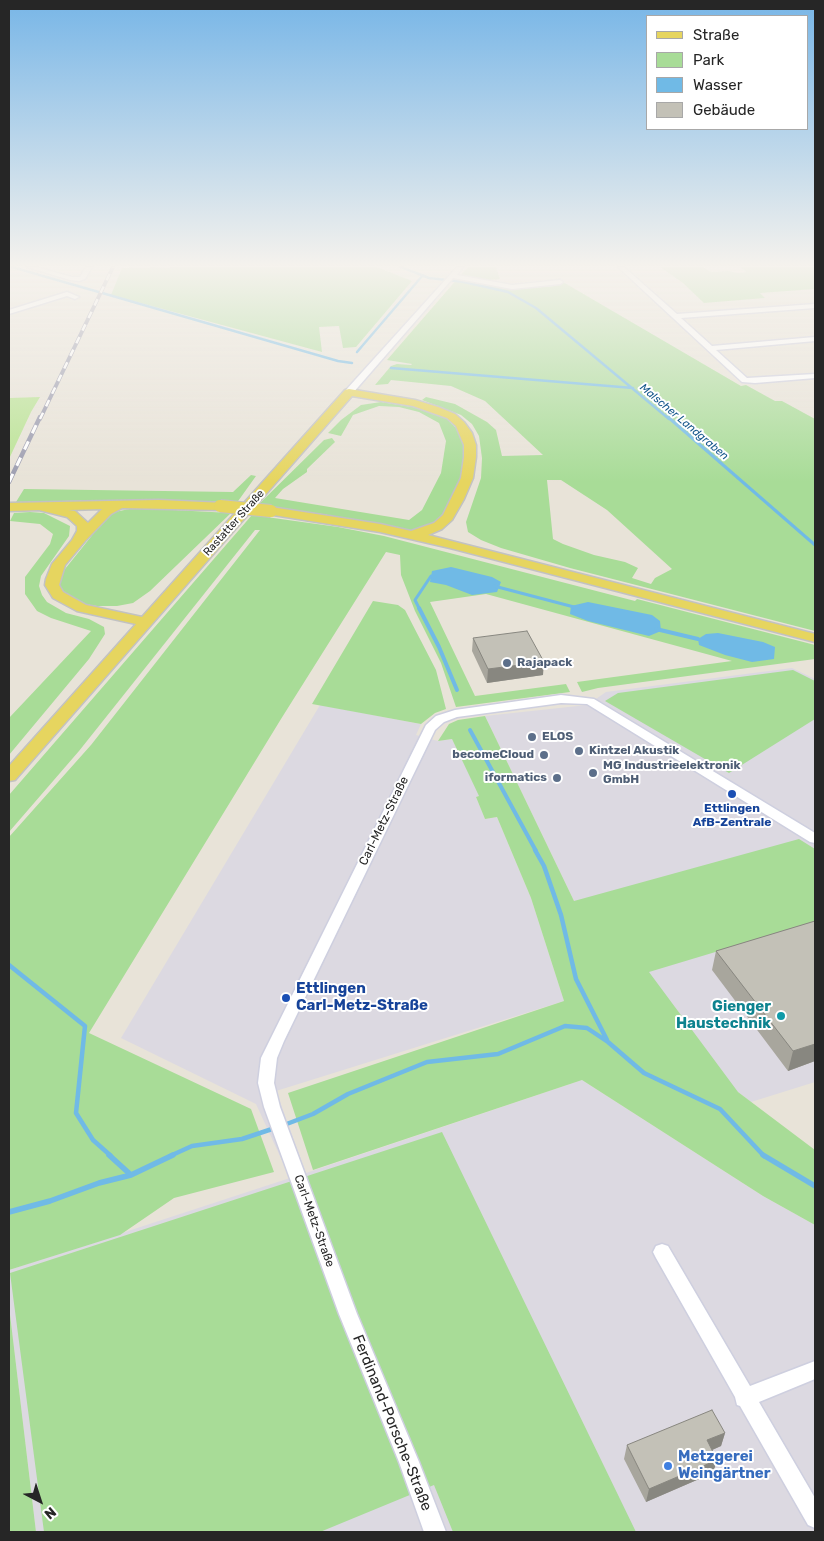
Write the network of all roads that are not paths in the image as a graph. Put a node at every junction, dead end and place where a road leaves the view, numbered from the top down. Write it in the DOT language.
graph roads {
  1 [pos="395,339"];
  2 [pos="700,339"];
  3 [pos="815,340"];
  4 [pos="710,348"];
  5 [pos="815,376"];
  6 [pos="348,393"];
  7 [pos="374,400"];
  8 [pos="395,400"];
  9 [pos="332,412"];
  10 [pos="121,504"];
  11 [pos="34,506"];
  12 [pos="9,507"];
  13 [pos="448,517"];
  14 [pos="411,535"];
  15 [pos="78,541"];
  16 [pos="475,549"];
  17 [pos="146,622"];
  18 [pos="815,638"];
  19 [pos="9,776"];
  20 [pos="815,839"];
  21 [pos="662,1252"];
  22 [pos="348,1314"];
  23 [pos="815,1370"];
  24 [pos="744,1398"];
  25 [pos="815,1518"];
  26 [pos="435,1532"];
  1 -- 6 [label="street, Rastatter Straße"];
  2 -- 4 [label="street"];
  3 -- 4 [label="street"];
  4 -- 5 [label="street"];
  6 -- 7 [label="main road"];
  6 -- 8 [label="main road"];
  6 -- 9 [label="main road, Rastatter Straße"];
  7 -- 8 [label="main road"];
  7 -- 9 [label="main road"];
  8 -- 13 [label="main road"];
  9 -- 17 [label="main road, Rastatter Straße"];
  10 -- 11 [label="main road"];
  10 -- 14 [label="main road, bridge"];
  10 -- 15 [label="main road"];
  11 -- 12 [label="main road"];
  11 -- 15 [label="main road"];
  13 -- 14 [label="main road"];
  13 -- 16 [label="main road"];
  14 -- 16 [label="main road"];
  15 -- 17 [label="main road"];
  16 -- 18 [label="main road"];
  17 -- 19 [label="main road, Rastatter Straße"];
  20 -- 22 [label="street, Carl-Metz-Straße"];
  21 -- 24 [label="street"];
  22 -- 26 [label="street, Ferdinand-Porsche-Straße"];
  23 -- 24 [label="street"];
  24 -- 25 [label="street"];
}
